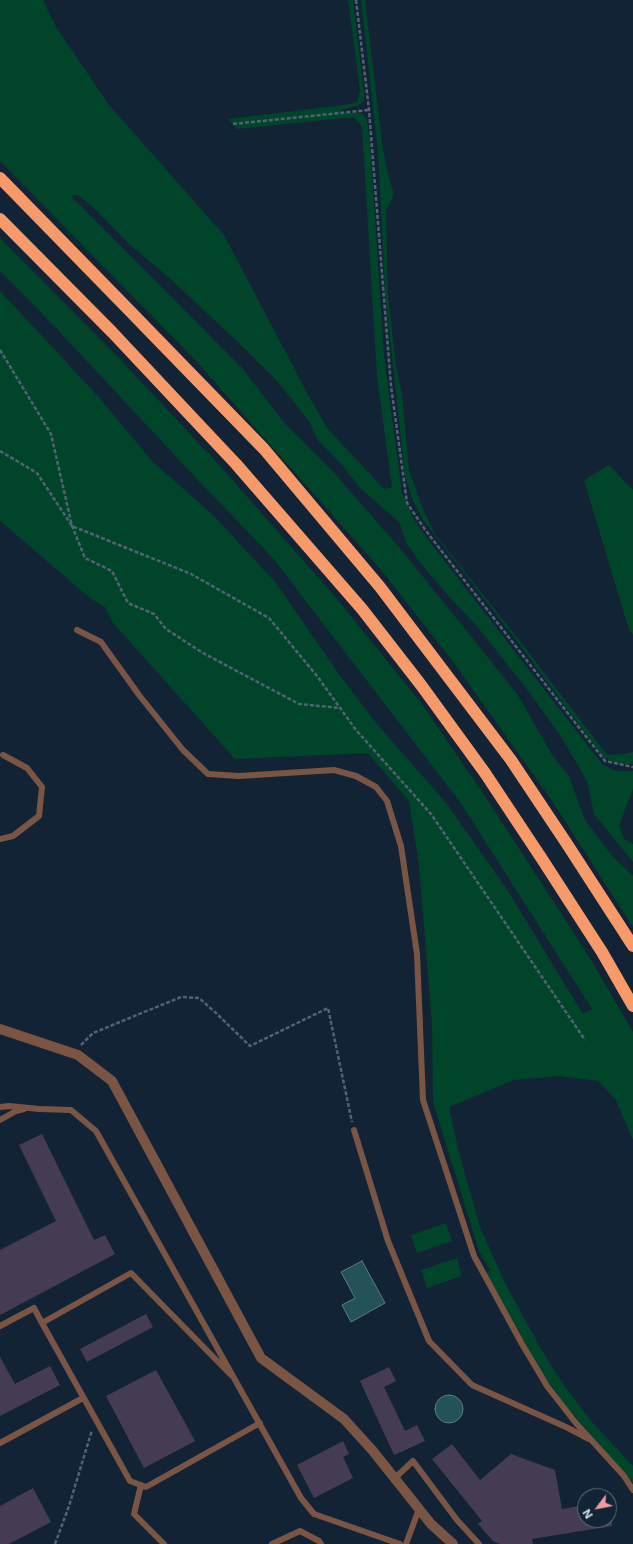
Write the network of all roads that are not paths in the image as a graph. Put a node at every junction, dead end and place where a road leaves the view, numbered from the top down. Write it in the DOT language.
graph roads {
  1 [pos="0,178"];
  2 [pos="0,219"];
  3 [pos="77,630"];
  4 [pos="3,755"];
  5 [pos="0,839"];
  6 [pos="633,946"];
  7 [pos="633,1006"];
  8 [pos="0,1029"];
  9 [pos="0,1107"];
  10 [pos="27,1108"];
  11 [pos="0,1120"];
  12 [pos="354,1130"];
  13 [pos="42,1323"];
  14 [pos="0,1326"];
  15 [pos="236,1380"];
  16 [pos="84,1398"];
  17 [pos="260,1423"];
  18 [pos="593,1442"];
  19 [pos="0,1443"];
  20 [pos="395,1478"];
  21 [pos="141,1485"];
  22 [pos="633,1490"];
  23 [pos="419,1508"];
  24 [pos="164,1544"];
  25 [pos="272,1544"];
  26 [pos="321,1544"];
  27 [pos="400,1544"];
  28 [pos="406,1544"];
  29 [pos="453,1544"];
  30 [pos="479,1544"];
  1 -- 6 [label="highway"];
  2 -- 7 [label="highway"];
  3 -- 18 [label="lane"];
  4 -- 5 [label="lane"];
  8 -- 20 [label="street"];
  9 -- 10 [label="lane"];
  10 -- 11 [label="lane"];
  10 -- 15 [label="lane"];
  12 -- 18 [label="lane"];
  13 -- 14 [label="lane"];
  13 -- 15 [label="lane"];
  13 -- 16 [label="lane"];
  15 -- 17 [label="lane"];
  16 -- 19 [label="lane"];
  16 -- 21 [label="lane"];
  17 -- 21 [label="lane"];
  17 -- 27 [label="lane"];
  18 -- 22 [label="lane"];
  20 -- 23 [label="street"];
  20 -- 30 [label="lane"];
  21 -- 24 [label="lane"];
  23 -- 28 [label="lane"];
  23 -- 29 [label="street"];
  25 -- 26 [label="lane"];
}
